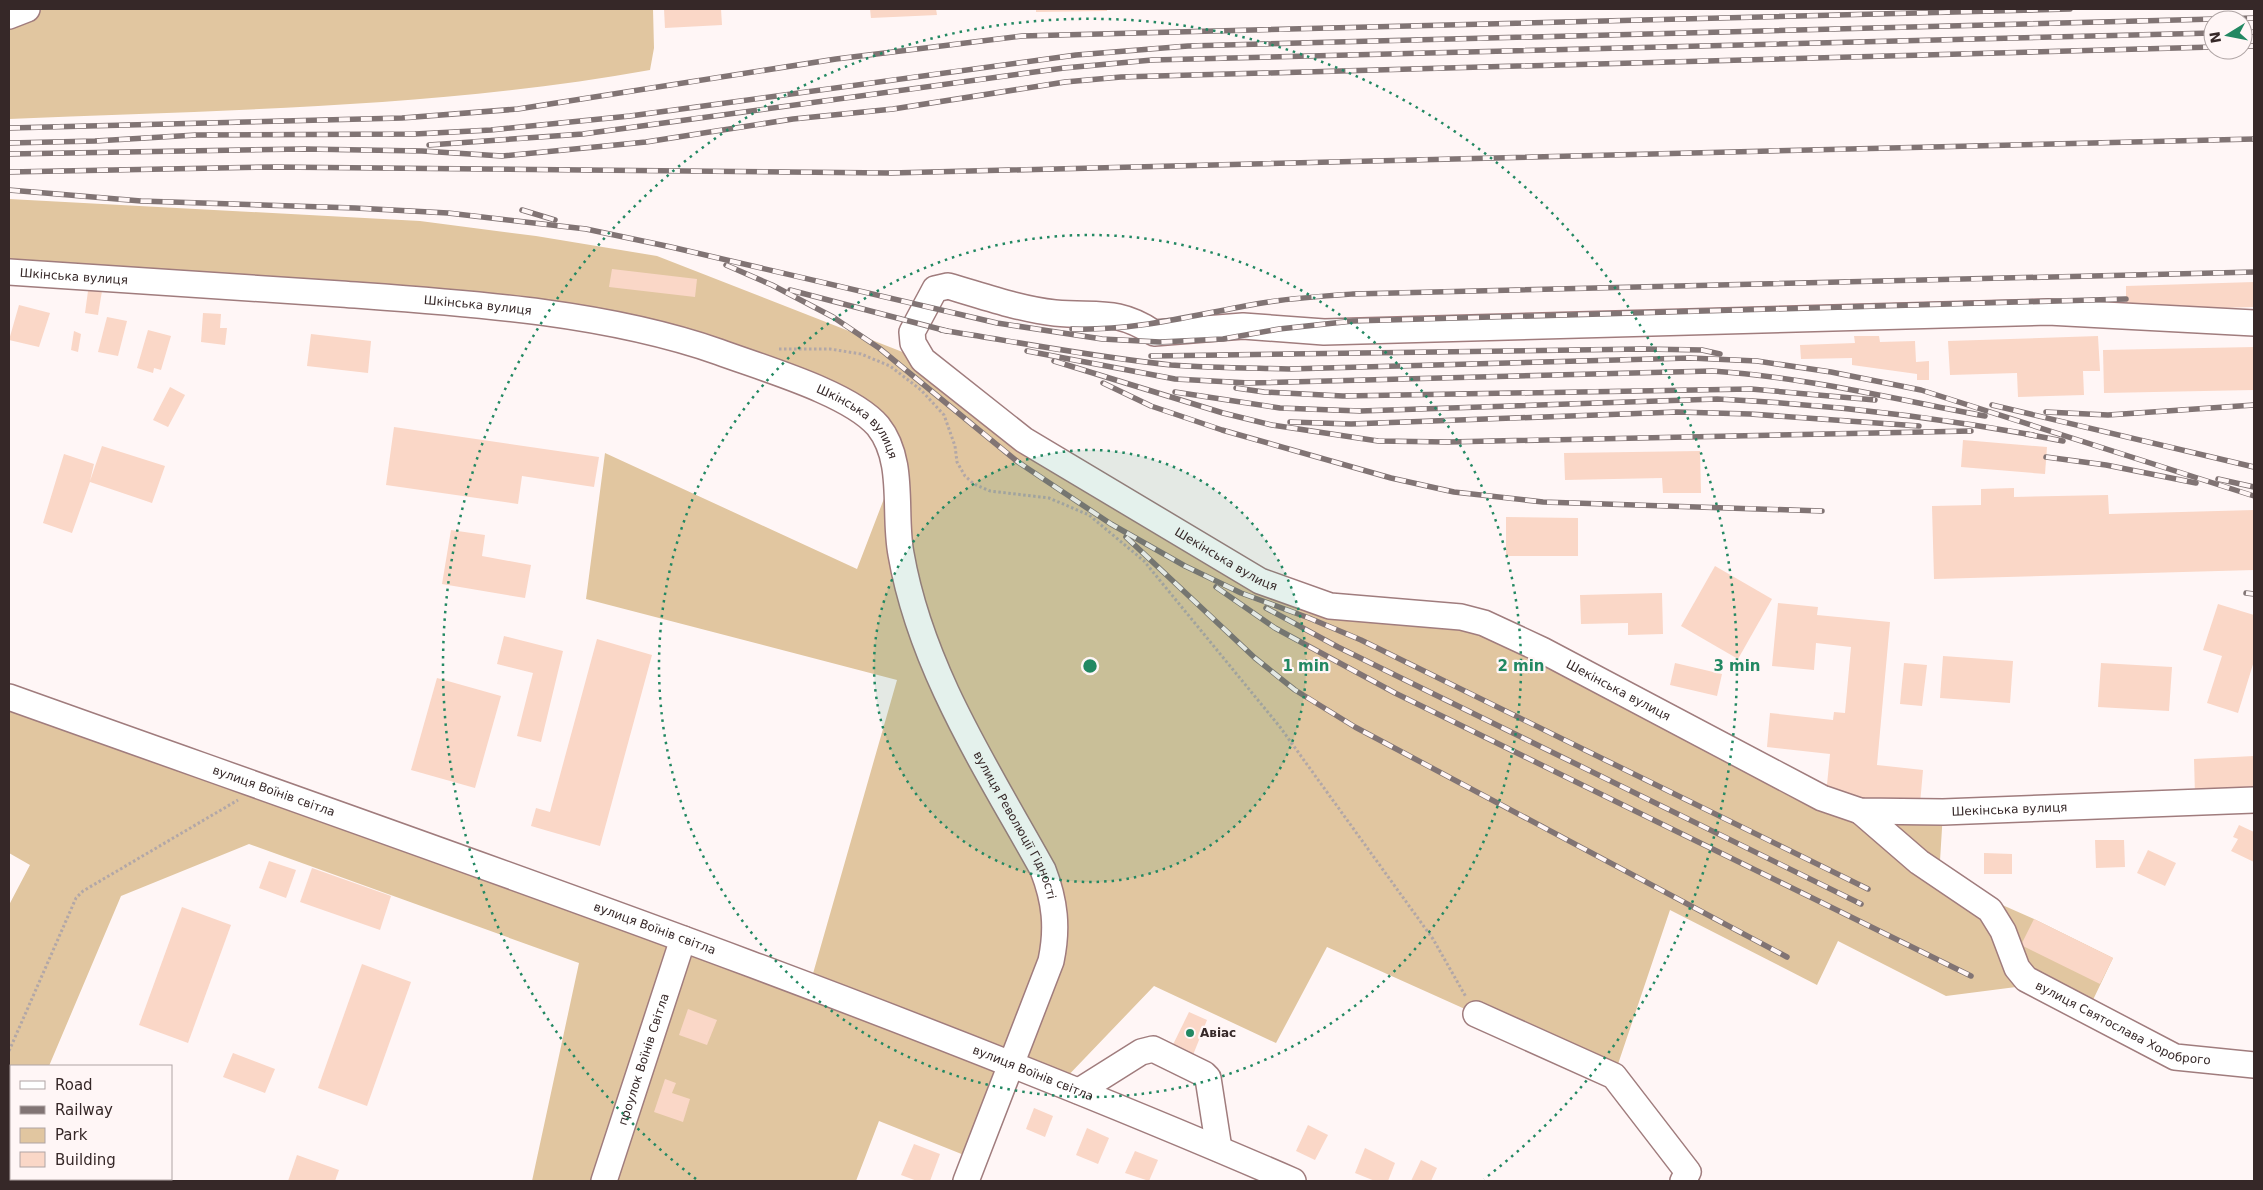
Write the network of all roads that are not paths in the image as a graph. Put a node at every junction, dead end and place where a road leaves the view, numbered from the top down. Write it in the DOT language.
graph roads {
  1 [pos="27,9"];
  2 [pos="9,16"];
  3 [pos="9,272"];
  4 [pos="2254,323"];
  5 [pos="896,470"];
  6 [pos="9,697"];
  7 [pos="2254,800"];
  8 [pos="1860,811"];
  9 [pos="683,939"];
  10 [pos="1476,1014"];
  11 [pos="1012,1063"];
  12 [pos="2254,1065"];
  13 [pos="1079,1091"];
  14 [pos="1219,1149"];
  15 [pos="604,1181"];
  16 [pos="966,1181"];
  17 [pos="1293,1181"];
  18 [pos="1683,1181"];
  1 -- 2 [label="street"];
  3 -- 5 [label="street, Шкінська вулиця"];
  4 -- 8 [label="street, Шекінська вулиця"];
  5 -- 11 [label="street, вулиця Революції Гідності"];
  6 -- 9 [label="street, вулиця Воїнів світла"];
  7 -- 8 [label="street, Шекінська вулиця"];
  8 -- 12 [label="street, вулиця Святослава Хороброго"];
  9 -- 11 [label="street, вулиця Воїнів світла"];
  9 -- 15 [label="street, проулок Воїнів Світла"];
  10 -- 18 [label="street"];
  11 -- 13 [label="street, вулиця Воїнів світла"];
  11 -- 16 [label="street, вулиця Революції Гідності"];
  13 -- 14 [label="street, вулиця Воїнів світла"];
  13 -- 14 [label="street"];
  14 -- 17 [label="street, вулиця Воїнів світла"];
}
